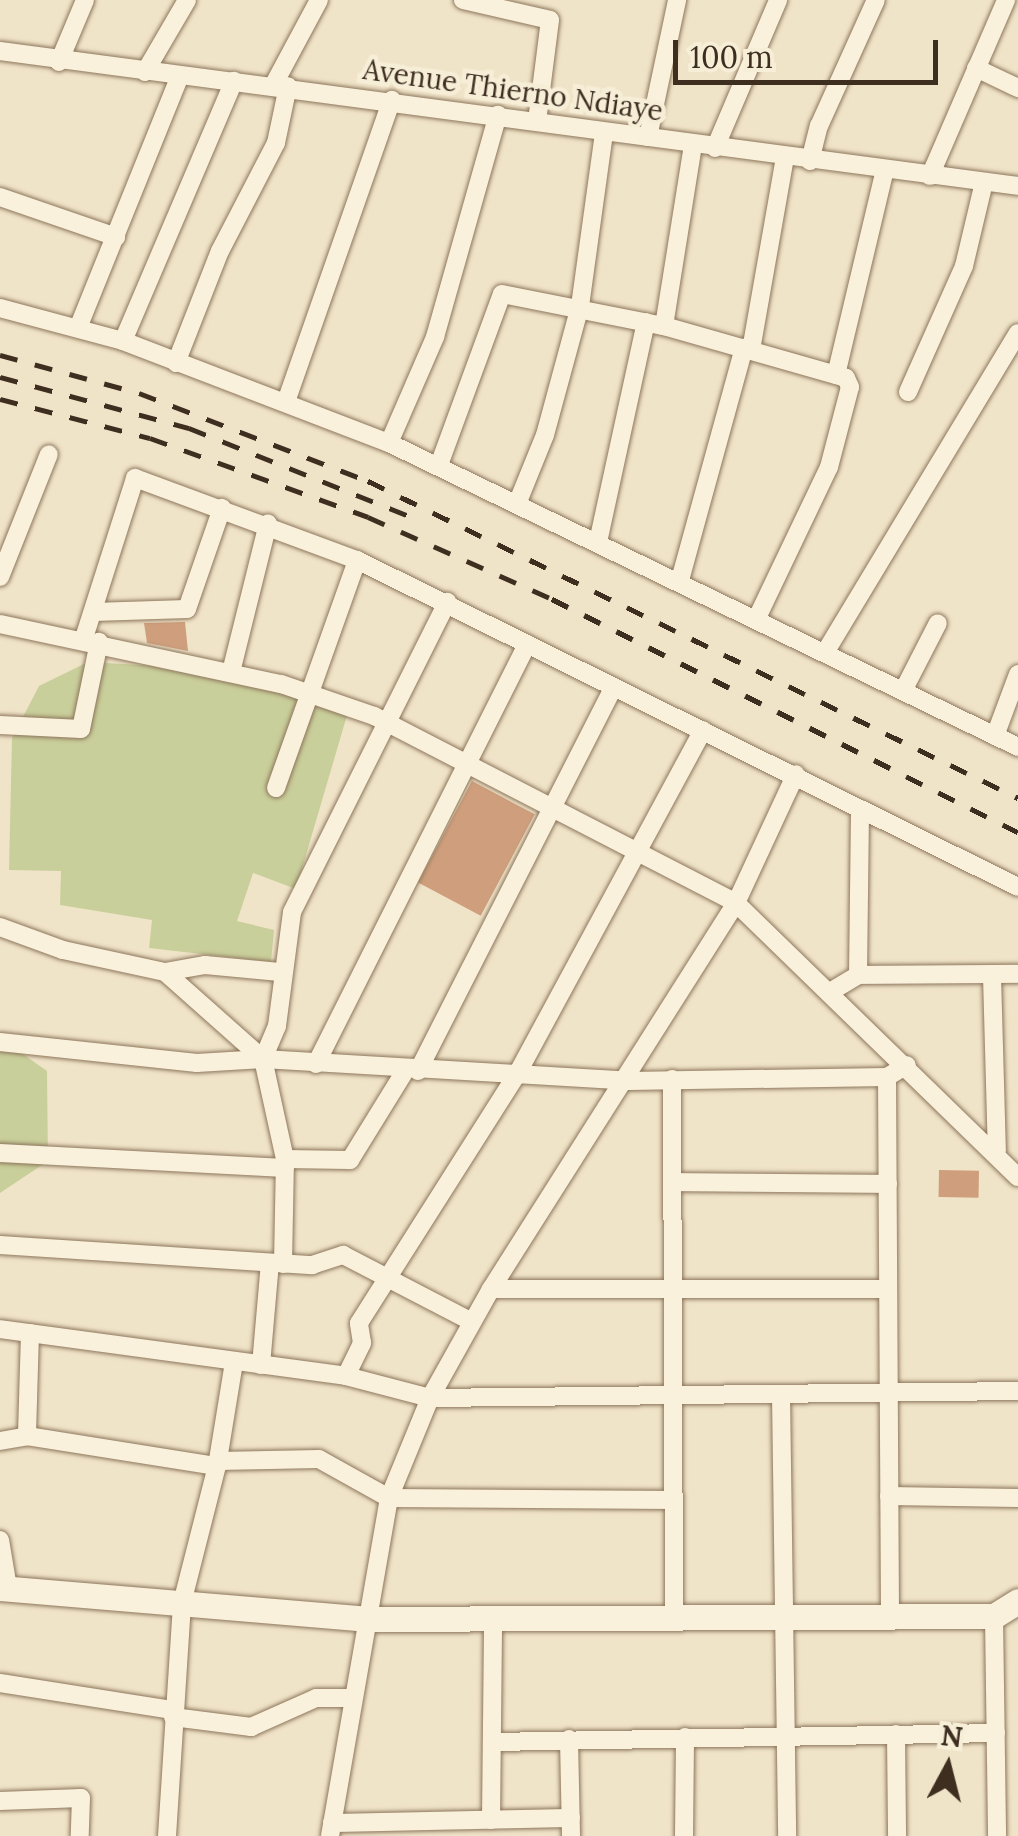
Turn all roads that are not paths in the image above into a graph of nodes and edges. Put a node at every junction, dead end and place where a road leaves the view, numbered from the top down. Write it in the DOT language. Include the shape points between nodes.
graph roads {
  1 [pos="86,0"];
  2 [pos="188,0"];
  3 [pos="319,0"];
  4 [pos="463,0"];
  5 [pos="678,0"];
  6 [pos="778,0"];
  7 [pos="876,0"];
  8 [pos="1006,0"];
  9 [pos="0,51"];
  10 [pos="59,62"];
  11 [pos="976,68"];
  12 [pos="145,72"];
  13 [pos="180,76"];
  14 [pos="234,81"];
  15 [pos="281,84"];
  16 [pos="1018,88"];
  17 [pos="392,100"];
  18 [pos="498,116"];
  19 [pos="537,121"];
  20 [pos="604,133"];
  21 [pos="648,137"];
  22 [pos="693,144"];
  23 [pos="715,148"];
  24 [pos="785,157"];
  25 [pos="810,162"];
  26 [pos="885,170"];
  27 [pos="930,176"];
  28 [pos="984,182"];
  29 [pos="1018,186"];
  30 [pos="0,197"];
  31 [pos="116,237"];
  32 [pos="580,306"];
  33 [pos="0,308"];
  34 [pos="655,324"];
  35 [pos="78,328"];
  36 [pos="1018,333"];
  37 [pos="124,341"];
  38 [pos="747,349"];
  39 [pos="176,363"];
  40 [pos="836,376"];
  41 [pos="908,392"];
  42 [pos="287,400"];
  43 [pos="389,443"];
  44 [pos="49,454"];
  45 [pos="439,464"];
  46 [pos="517,504"];
  47 [pos="222,508"];
  48 [pos="268,524"];
  49 [pos="598,542"];
  50 [pos="358,560"];
  51 [pos="0,578"];
  52 [pos="680,580"];
  53 [pos="447,602"];
  54 [pos="93,612"];
  55 [pos="758,618"];
  56 [pos="938,623"];
  57 [pos="0,624"];
  58 [pos="92,640"];
  59 [pos="527,644"];
  60 [pos="826,651"];
  61 [pos="231,672"];
  62 [pos="1018,674"];
  63 [pos="614,687"];
  64 [pos="307,691"];
  65 [pos="904,691"];
  66 [pos="1011,706"];
  67 [pos="390,722"];
  68 [pos="0,725"];
  69 [pos="702,730"];
  70 [pos="994,736"];
  71 [pos="1018,748"];
  72 [pos="468,762"];
  73 [pos="796,774"];
  74 [pos="276,788"];
  75 [pos="552,807"];
  76 [pos="860,809"];
  77 [pos="640,853"];
  78 [pos="1018,887"];
  79 [pos="736,904"];
  80 [pos="0,927"];
  81 [pos="23,937"];
  82 [pos="0,947"];
  83 [pos="164,972"];
  84 [pos="280,972"];
  85 [pos="1018,974"];
  86 [pos="858,975"];
  87 [pos="992,976"];
  88 [pos="830,992"];
  89 [pos="0,1042"];
  90 [pos="262,1060"];
  91 [pos="316,1064"];
  92 [pos="907,1065"];
  93 [pos="412,1071"];
  94 [pos="516,1076"];
  95 [pos="887,1077"];
  96 [pos="672,1079"];
  97 [pos="629,1080"];
  98 [pos="998,1151"];
  99 [pos="0,1153"];
  100 [pos="285,1164"];
  101 [pos="1018,1177"];
  102 [pos="672,1182"];
  103 [pos="888,1184"];
  104 [pos="0,1245"];
  105 [pos="277,1263"];
  106 [pos="386,1280"];
  107 [pos="491,1289"];
  108 [pos="888,1289"];
  109 [pos="673,1290"];
  110 [pos="472,1322"];
  111 [pos="0,1329"];
  112 [pos="30,1333"];
  113 [pos="234,1362"];
  114 [pos="261,1366"];
  115 [pos="346,1376"];
  116 [pos="1018,1392"];
  117 [pos="888,1393"];
  118 [pos="781,1394"];
  119 [pos="673,1395"];
  120 [pos="430,1398"];
  121 [pos="27,1436"];
  122 [pos="0,1441"];
  123 [pos="218,1464"];
  124 [pos="889,1496"];
  125 [pos="389,1498"];
  126 [pos="1018,1498"];
  127 [pos="674,1500"];
  128 [pos="0,1540"];
  129 [pos="4,1588"];
  130 [pos="1018,1601"];
  131 [pos="182,1603"];
  132 [pos="890,1616"];
  133 [pos="994,1616"];
  134 [pos="674,1617"];
  135 [pos="784,1617"];
  136 [pos="493,1618"];
  137 [pos="366,1619"];
  138 [pos="0,1683"];
  139 [pos="353,1698"];
  140 [pos="173,1714"];
  141 [pos="996,1733"];
  142 [pos="896,1734"];
  143 [pos="786,1736"];
  144 [pos="684,1738"];
  145 [pos="569,1739"];
  146 [pos="492,1742"];
  147 [pos="0,1801"];
  148 [pos="491,1820"];
  149 [pos="571,1827"];
  150 [pos="331,1829"];
  151 [pos="80,1836"];
  152 [pos="167,1836"];
  153 [pos="684,1836"];
  154 [pos="787,1836"];
  155 [pos="897,1836"];
  156 [pos="997,1836"];
  1 -- 10 [label="street"];
  2 -- 12 [label="street"];
  3 -- 15 [label="street"];
  4 -- 19 [label="street" via="550,20"];
  5 -- 21 [label="street"];
  6 -- 23 [label="street"];
  7 -- 25 [label="street" via="824,113"];
  8 -- 11 [label="street"];
  9 -- 10 [label="street, Avenue Thierno Ndiaye"];
  10 -- 12 [label="street, Avenue Thierno Ndiaye"];
  11 -- 16 [label="street"];
  11 -- 27 [label="street"];
  12 -- 13 [label="street, Avenue Thierno Ndiaye"];
  13 -- 14 [label="street, Avenue Thierno Ndiaye"];
  13 -- 31 [label="street"];
  14 -- 15 [label="street, Avenue Thierno Ndiaye"];
  14 -- 37 [label="street"];
  15 -- 17 [label="street, Avenue Thierno Ndiaye"];
  15 -- 39 [label="street" via="276,143 220,251"];
  17 -- 18 [label="street, Avenue Thierno Ndiaye"];
  17 -- 42 [label="street"];
  18 -- 19 [label="street, Avenue Thierno Ndiaye"];
  18 -- 43 [label="street" via="435,337"];
  19 -- 20 [label="street, Avenue Thierno Ndiaye"];
  20 -- 21 [label="street, Avenue Thierno Ndiaye"];
  20 -- 32 [label="street"];
  21 -- 22 [label="street, Avenue Thierno Ndiaye"];
  22 -- 23 [label="street, Avenue Thierno Ndiaye"];
  22 -- 34 [label="street"];
  23 -- 24 [label="street, Avenue Thierno Ndiaye"];
  24 -- 25 [label="street, Avenue Thierno Ndiaye"];
  24 -- 38 [label="street"];
  25 -- 26 [label="street, Avenue Thierno Ndiaye"];
  26 -- 27 [label="street, Avenue Thierno Ndiaye"];
  26 -- 40 [label="street"];
  27 -- 28 [label="street, Avenue Thierno Ndiaye"];
  28 -- 29 [label="street, Avenue Thierno Ndiaye"];
  28 -- 41 [label="street" via="964,266"];
  30 -- 31 [label="street"];
  31 -- 35 [label="street"];
  32 -- 34 [label="street"];
  32 -- 45 [label="street" via="502,294"];
  32 -- 46 [label="street" via="544,436"];
  33 -- 35 [label="street"];
  34 -- 38 [label="street"];
  34 -- 49 [label="street"];
  35 -- 37 [label="street"];
  36 -- 60 [label="street"];
  37 -- 39 [label="street"];
  38 -- 40 [label="street"];
  38 -- 52 [label="street"];
  39 -- 42 [label="street"];
  40 -- 55 [label="street" via="850,387 829,467"];
  42 -- 43 [label="street"];
  43 -- 45 [label="street"];
  44 -- 51 [label="street"];
  45 -- 46 [label="street"];
  46 -- 49 [label="street"];
  47 -- 48 [label="street"];
  47 -- 54 [label="street" via="187,608"];
  47 -- 54 [label="street" via="136,478"];
  48 -- 50 [label="street"];
  48 -- 61 [label="street"];
  49 -- 52 [label="street"];
  50 -- 53 [label="street"];
  50 -- 64 [label="street"];
  52 -- 55 [label="street"];
  53 -- 59 [label="street"];
  53 -- 67 [label="street"];
  54 -- 58 [label="street"];
  55 -- 60 [label="street"];
  56 -- 65 [label="street"];
  57 -- 58 [label="street"];
  58 -- 61 [label="street"];
  58 -- 68 [label="street" via="81,729"];
  59 -- 63 [label="street"];
  59 -- 72 [label="street"];
  60 -- 65 [label="street"];
  61 -- 64 [label="street"];
  62 -- 66 [label="street"];
  63 -- 69 [label="street"];
  63 -- 75 [label="street"];
  64 -- 67 [label="street"];
  64 -- 74 [label="street"];
  65 -- 70 [label="street"];
  66 -- 70 [label="street"];
  67 -- 72 [label="street"];
  67 -- 84 [label="street" via="292,912"];
  69 -- 73 [label="street"];
  69 -- 77 [label="street"];
  70 -- 71 [label="street"];
  72 -- 75 [label="street"];
  72 -- 91 [label="street"];
  73 -- 76 [label="street"];
  73 -- 79 [label="street"];
  75 -- 77 [label="street"];
  75 -- 93 [label="street"];
  76 -- 78 [label="street"];
  76 -- 86 [label="street"];
  77 -- 79 [label="street"];
  77 -- 94 [label="street"];
  79 -- 88 [label="street"];
  79 -- 97 [label="street"];
  80 -- 81 [label="street"];
  81 -- 82 [label="street"];
  81 -- 83 [label="street"];
  83 -- 84 [label="street" via="206,966"];
  83 -- 90 [label="street"];
  84 -- 90 [label="street" via="277,1026"];
  85 -- 87 [label="street"];
  86 -- 87 [label="street"];
  86 -- 88 [label="street"];
  87 -- 98 [label="street"];
  88 -- 92 [label="street"];
  89 -- 90 [label="street" via="197,1063"];
  90 -- 91 [label="street"];
  90 -- 100 [label="street"];
  91 -- 93 [label="street"];
  92 -- 95 [label="street"];
  92 -- 98 [label="street"];
  93 -- 94 [label="street"];
  93 -- 100 [label="street" via="350,1160"];
  94 -- 97 [label="street"];
  94 -- 106 [label="street"];
  95 -- 96 [label="street"];
  95 -- 103 [label="street"];
  96 -- 97 [label="street"];
  96 -- 102 [label="street"];
  97 -- 107 [label="street"];
  98 -- 101 [label="street"];
  99 -- 100 [label="street"];
  100 -- 105 [label="street"];
  102 -- 103 [label="street"];
  102 -- 109 [label="street"];
  103 -- 108 [label="street"];
  104 -- 105 [label="street"];
  105 -- 106 [label="street" via="312,1265 335,1253"];
  105 -- 114 [label="street"];
  106 -- 110 [label="street"];
  106 -- 115 [label="street" via="358,1323 362,1343"];
  107 -- 109 [label="street"];
  107 -- 110 [label="street"];
  108 -- 109 [label="street"];
  108 -- 117 [label="street"];
  109 -- 119 [label="street"];
  110 -- 120 [label="street"];
  111 -- 112 [label="street"];
  112 -- 113 [label="street"];
  112 -- 121 [label="street"];
  113 -- 114 [label="street"];
  113 -- 123 [label="street"];
  114 -- 115 [label="street"];
  115 -- 120 [label="street"];
  116 -- 117 [label="street"];
  117 -- 118 [label="street"];
  117 -- 124 [label="street"];
  118 -- 119 [label="street"];
  118 -- 135 [label="street"];
  119 -- 120 [label="street"];
  119 -- 127 [label="street"];
  120 -- 125 [label="street"];
  121 -- 122 [label="street"];
  121 -- 123 [label="street"];
  123 -- 125 [label="street" via="318,1459"];
  123 -- 131 [label="street"];
  124 -- 126 [label="street"];
  124 -- 132 [label="street"];
  125 -- 127 [label="street"];
  125 -- 137 [label="street"];
  127 -- 134 [label="street"];
  128 -- 129 [label="street"];
  129 -- 131 [label="street"];
  130 -- 133 [label="street"];
  131 -- 137 [label="street"];
  131 -- 140 [label="street"];
  132 -- 133 [label="street"];
  132 -- 135 [label="street"];
  133 -- 141 [label="street"];
  134 -- 135 [label="street"];
  134 -- 136 [label="street"];
  135 -- 143 [label="street"];
  136 -- 137 [label="street"];
  136 -- 146 [label="street"];
  137 -- 139 [label="street"];
  138 -- 140 [label="street"];
  139 -- 140 [label="street" via="316,1698 251,1727"];
  139 -- 150 [label="street"];
  140 -- 152 [label="street"];
  141 -- 142 [label="street"];
  141 -- 156 [label="street"];
  142 -- 143 [label="street"];
  142 -- 155 [label="street"];
  143 -- 144 [label="street"];
  143 -- 154 [label="street"];
  144 -- 145 [label="street"];
  144 -- 153 [label="street"];
  145 -- 146 [label="street"];
  145 -- 149 [label="street"];
  146 -- 148 [label="street"];
  147 -- 151 [label="street" via="76,1796 83,1802"];
  148 -- 149 [label="street"];
  148 -- 150 [label="street"];
}
